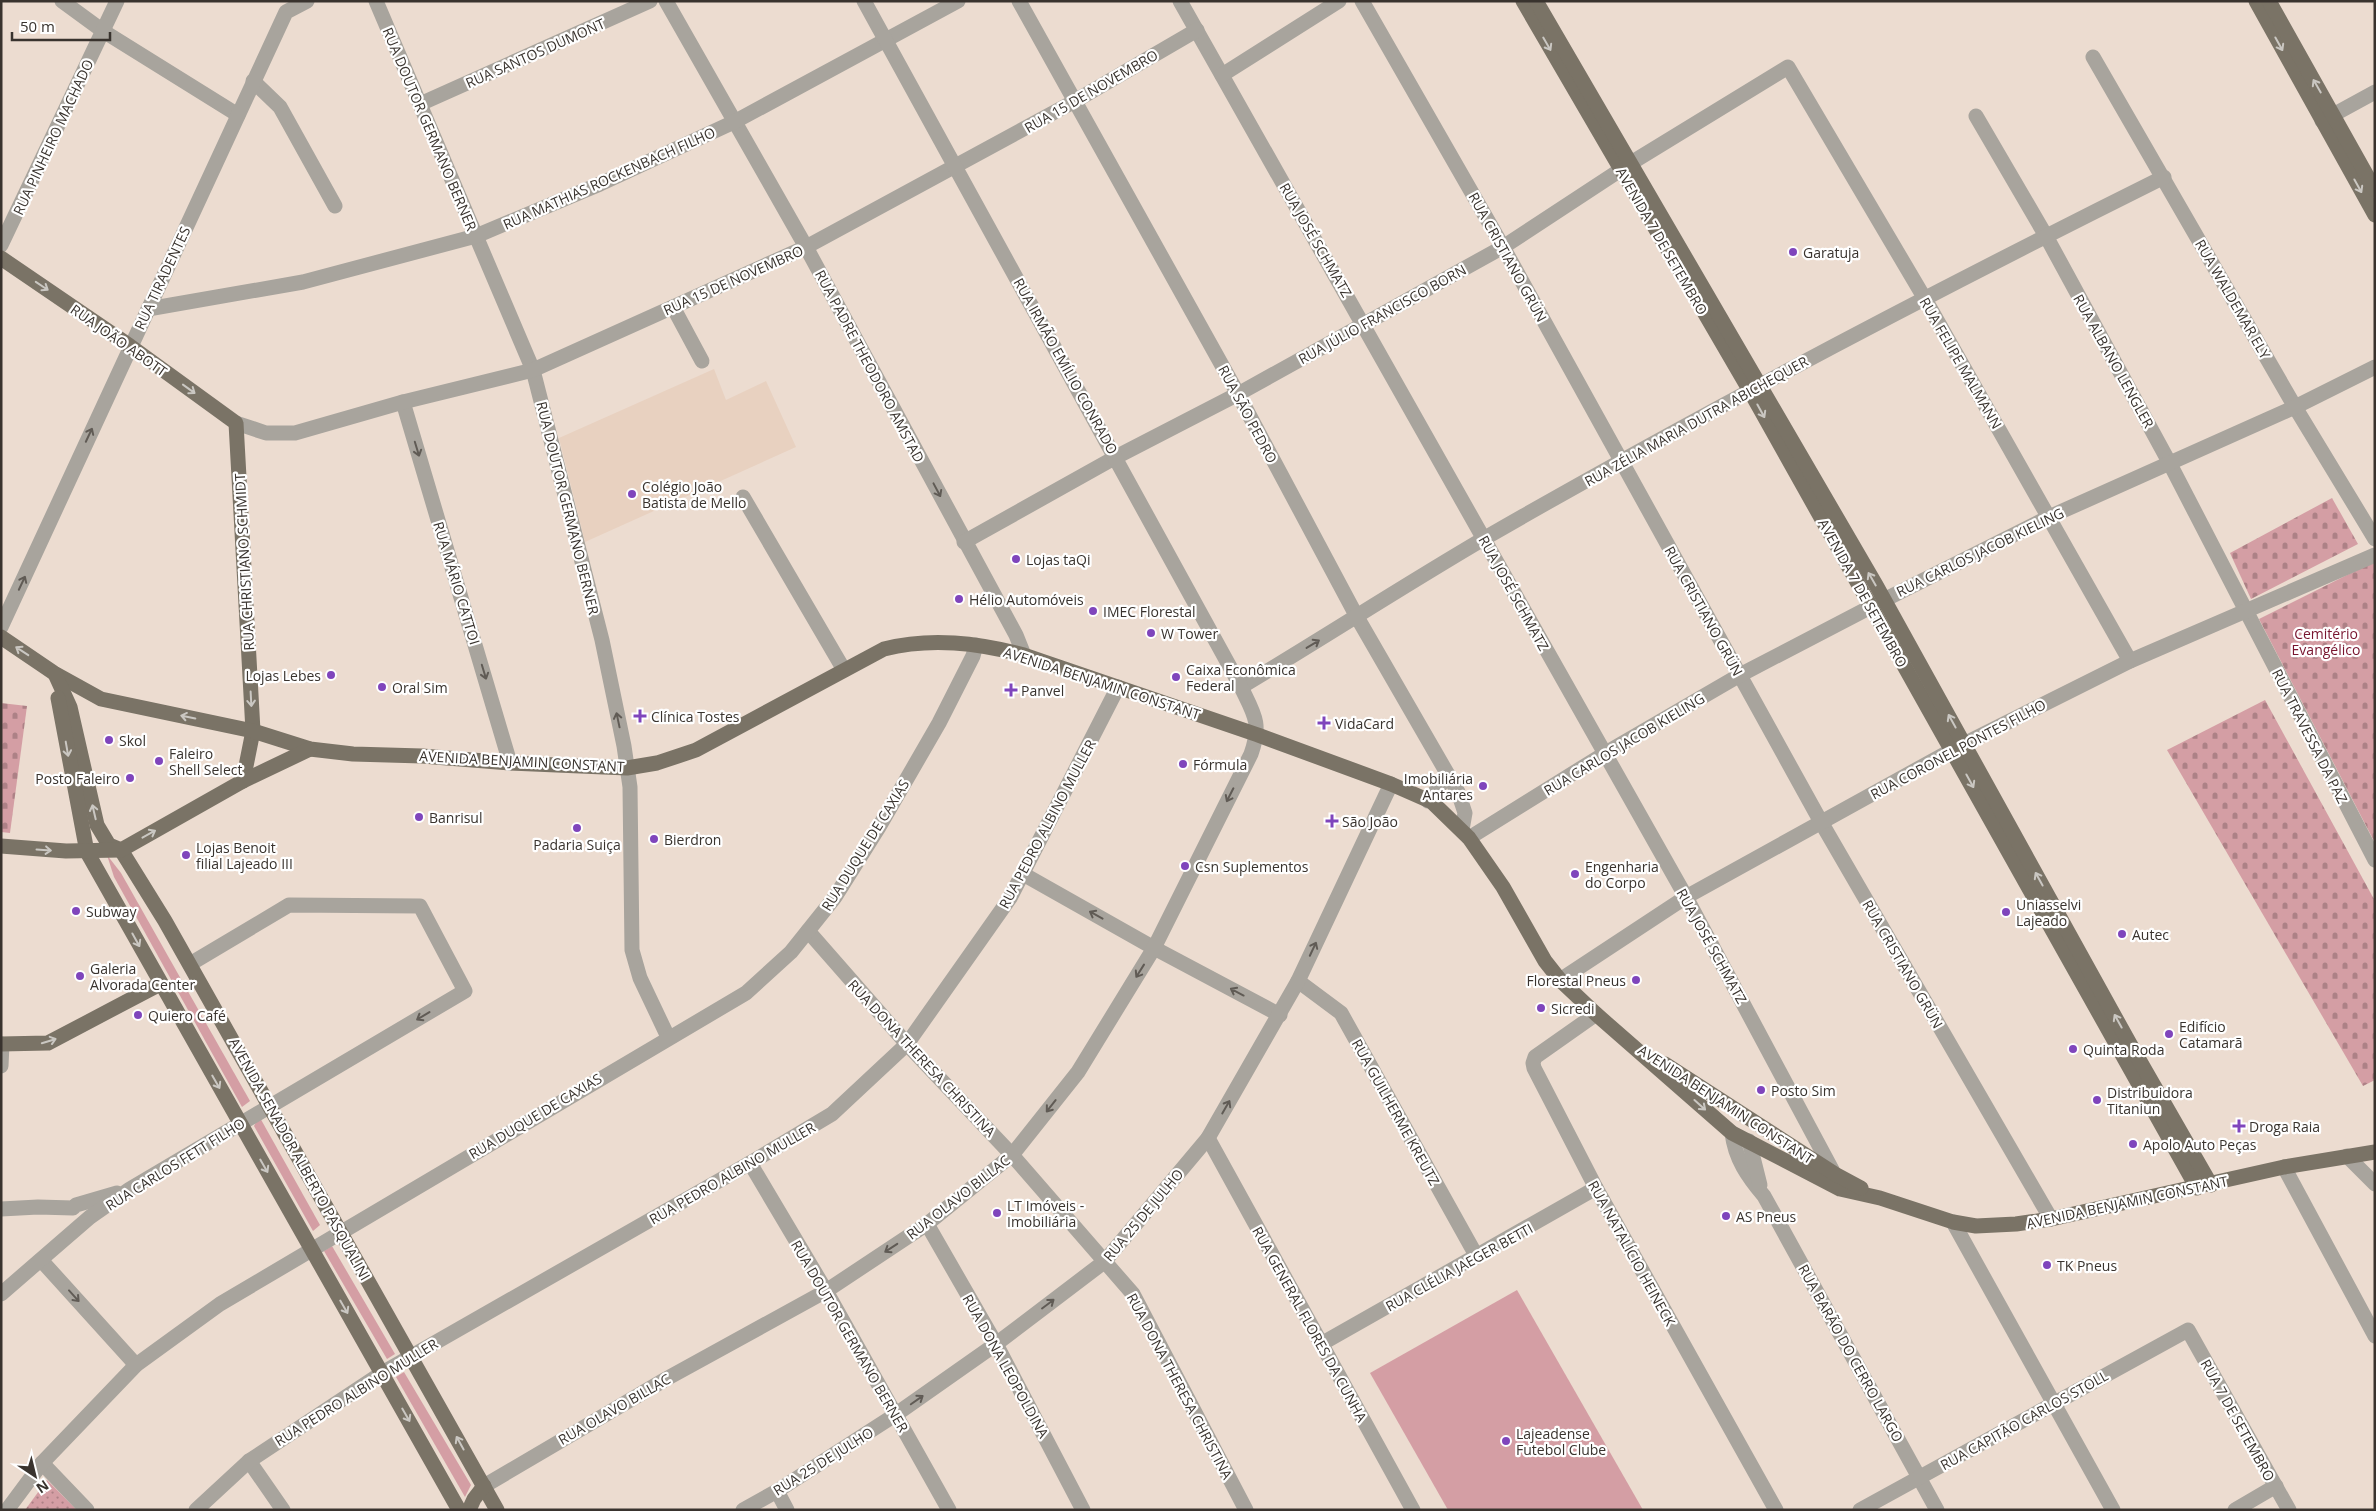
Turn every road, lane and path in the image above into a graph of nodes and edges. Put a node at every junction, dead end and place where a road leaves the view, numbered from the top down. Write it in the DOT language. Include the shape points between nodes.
graph roads {
  1 [pos="62,1"];
  2 [pos="117,1"];
  3 [pos="307,1"];
  4 [pos="376,1"];
  5 [pos="650,1"];
  6 [pos="666,1"];
  7 [pos="864,1"];
  8 [pos="958,1"];
  9 [pos="1019,1"];
  10 [pos="1180,1"];
  11 [pos="1339,1"];
  12 [pos="1362,1"];
  13 [pos="1523,1"];
  14 [pos="1536,1"];
  15 [pos="2256,1"];
  16 [pos="2268,1"];
  17 [pos="1196,30"];
  18 [pos="103,31"];
  19 [pos="887,41"];
  20 [pos="2093,57"];
  21 [pos="1788,67"];
  22 [pos="1222,75"];
  23 [pos="254,81"];
  24 [pos="2375,92"];
  25 [pos="1075,101"];
  26 [pos="420,104"];
  27 [pos="238,115"];
  28 [pos="1976,116"];
  29 [pos="2328,118"];
  30 [pos="734,122"];
  31 [pos="1626,166"];
  32 [pos="956,167"];
  33 [pos="2164,177"];
  34 [pos="2375,190"];
  35 [pos="335,206"];
  36 [pos="2375,216"];
  37 [pos="476,236"];
  38 [pos="2046,236"];
  39 [pos="1,245"];
  40 [pos="806,247"];
  41 [pos="1503,247"];
  42 [pos="1,258"];
  43 [pos="1925,299"];
  44 [pos="674,307"];
  45 [pos="148,309"];
  46 [pos="1364,325"];
  47 [pos="130,346"];
  48 [pos="702,362"];
  49 [pos="2375,367"];
  50 [pos="533,370"];
  51 [pos="1755,389"];
  52 [pos="1238,394"];
  53 [pos="403,402"];
  54 [pos="2294,407"];
  55 [pos="236,423"];
  56 [pos="1116,457"];
  57 [pos="1621,462"];
  58 [pos="2169,462"];
  59 [pos="743,497"];
  60 [pos="2048,517"];
  61 [pos="1484,539"];
  62 [pos="2375,539"];
  63 [pos="964,542"];
  64 [pos="2375,555"];
  65 [pos="1878,604"];
  66 [pos="2245,612"];
  67 [pos="1357,617"];
  68 [pos="1,627"];
  69 [pos="1,637"];
  70 [pos="976,644"];
  71 [pos="1024,655"];
  72 [pos="2130,661"];
  73 [pos="49,669"];
  74 [pos="844,670"];
  75 [pos="1740,676"];
  76 [pos="1118,687"];
  77 [pos="1241,687"];
  78 [pos="97,697"];
  79 [pos="63,707"];
  80 [pos="253,730"];
  81 [pos="1258,735"];
  82 [pos="1959,747"];
  83 [pos="310,749"];
  84 [pos="1604,754"];
  85 [pos="510,763"];
  86 [pos="627,768"];
  87 [pos="1448,775"];
  88 [pos="243,781"];
  89 [pos="1391,784"];
  90 [pos="1428,801"];
  91 [pos="1821,822"];
  92 [pos="1466,834"];
  93 [pos="1,846"];
  94 [pos="121,850"];
  95 [pos="86,852"];
  96 [pos="2375,860"];
  97 [pos="1023,874"];
  98 [pos="1686,897"];
  99 [pos="808,931"];
  100 [pos="1154,948"];
  101 [pos="190,964"];
  102 [pos="1560,980"];
  103 [pos="1298,981"];
  104 [pos="160,984"];
  105 [pos="1596,1014"];
  106 [pos="1280,1015"];
  107 [pos="668,1037"];
  108 [pos="1624,1038"];
  109 [pos="1,1044"];
  110 [pos="907,1044"];
  111 [pos="1,1066"];
  112 [pos="270,1106"];
  113 [pos="1749,1119"];
  114 [pos="240,1124"];
  115 [pos="1732,1133"];
  116 [pos="1208,1138"];
  117 [pos="1748,1141"];
  118 [pos="2375,1152"];
  119 [pos="1012,1155"];
  120 [pos="2347,1156"];
  121 [pos="750,1164"];
  122 [pos="2284,1167"];
  123 [pos="1835,1174"];
  124 [pos="2375,1184"];
  125 [pos="2204,1187"];
  126 [pos="1596,1188"];
  127 [pos="1840,1189"];
  128 [pos="1764,1196"];
  129 [pos="1880,1198"];
  130 [pos="1,1209"];
  131 [pos="76,1214"];
  132 [pos="2051,1219"];
  133 [pos="1953,1222"];
  134 [pos="927,1224"];
  135 [pos="341,1232"];
  136 [pos="311,1250"];
  137 [pos="1477,1258"];
  138 [pos="41,1260"];
  139 [pos="1104,1262"];
  140 [pos="826,1291"];
  141 [pos="1,1294"];
  142 [pos="2188,1330"];
  143 [pos="2375,1336"];
  144 [pos="996,1344"];
  145 [pos="1321,1344"];
  146 [pos="411,1356"];
  147 [pos="136,1365"];
  148 [pos="382,1373"];
  149 [pos="2052,1403"];
  150 [pos="895,1415"];
  151 [pos="249,1461"];
  152 [pos="42,1463"];
  153 [pos="1920,1478"];
  154 [pos="484,1486"];
  155 [pos="2276,1486"];
  156 [pos="777,1491"];
  157 [pos="1,1506"];
  158 [pos="7,1510"];
  159 [pos="87,1510"];
  160 [pos="196,1510"];
  161 [pos="283,1510"];
  162 [pos="459,1510"];
  163 [pos="469,1510"];
  164 [pos="497,1510"];
  165 [pos="743,1510"];
  166 [pos="788,1510"];
  167 [pos="949,1510"];
  168 [pos="1083,1510"];
  169 [pos="1246,1510"];
  170 [pos="1413,1510"];
  171 [pos="1776,1510"];
  172 [pos="1860,1510"];
  173 [pos="1937,1510"];
  174 [pos="2113,1510"];
  175 [pos="2235,1510"];
  176 [pos="2289,1510"];
  1 -- 18 [label="street"];
  2 -- 18 [label="street, RUA PINHEIRO MACHADO"];
  3 -- 23 [label="street, RUA TIRADENTES" via="286,12"];
  4 -- 26 [label="street, RUA DOUTOR GERMANO BERNER"];
  5 -- 26 [label="street, RUA SANTOS DUMONT"];
  6 -- 30 [label="street, RUA PADRE THEODORO AMSTAD"];
  7 -- 19 [label="street, RUA IRMÃO EMÍLIO CONRADO"];
  8 -- 19 [label="street, RUA MATHIAS ROCKENBACH FILHO"];
  9 -- 25 [label="street, RUA SÃO PEDRO"];
  10 -- 17 [label="street, RUA JOSÉ SCHMATZ"];
  11 -- 22 [label="street"];
  12 -- 41 [label="street, RUA CRISTIANO GRÜN"];
  13 -- 31 [label="main road, AVENIDA 7 DE SETEMBRO, one-way"];
  14 -- 31 [label="main road, AVENIDA 7 DE SETEMBRO"];
  15 -- 29 [label="main road, one-way"];
  29 -- 16 [label="main road, one-way"];
  17 -- 22 [label="street, RUA JOSÉ SCHMATZ"];
  17 -- 25 [label="street, RUA 15 DE NOVEMBRO"];
  18 -- 27 [label="street"];
  18 -- 39 [label="street, RUA PINHEIRO MACHADO"];
  19 -- 30 [label="street, RUA MATHIAS ROCKENBACH FILHO"];
  19 -- 32 [label="street, RUA IRMÃO EMÍLIO CONRADO"];
  20 -- 33 [label="street, RUA WALDEMAR ELY"];
  21 -- 31 [label="street, RUA JÚLIO FRANCISCO BORN"];
  21 -- 43 [label="street, RUA FELIPE MALMANN"];
  22 -- 46 [label="street, RUA JOSÉ SCHMATZ"];
  23 -- 27 [label="street, RUA TIRADENTES"];
  23 -- 35 [label="street" via="280,107"];
  24 -- 29 [label="street"];
  25 -- 32 [label="street, RUA 15 DE NOVEMBRO"];
  25 -- 52 [label="street, RUA SÃO PEDRO"];
  26 -- 37 [label="street, RUA DOUTOR GERMANO BERNER"];
  27 -- 45 [label="street, RUA TIRADENTES"];
  28 -- 38 [label="street, RUA ALBANO LENGLER"];
  29 -- 34 [label="main road"];
  29 -- 36 [label="main road, one-way"];
  30 -- 37 [label="street, RUA MATHIAS ROCKENBACH FILHO" via="600,184"];
  30 -- 40 [label="street, RUA PADRE THEODORO AMSTAD"];
  31 -- 41 [label="street, RUA JÚLIO FRANCISCO BORN"];
  31 -- 51 [label="main road, AVENIDA 7 DE SETEMBRO"];
  32 -- 40 [label="street, RUA 15 DE NOVEMBRO"];
  32 -- 56 [label="street, RUA IRMÃO EMÍLIO CONRADO"];
  33 -- 38 [label="street, RUA ZÉLIA MARIA DUTRA ABICHEQUER"];
  33 -- 54 [label="street, RUA WALDEMAR ELY"];
  37 -- 45 [label="street, RUA MATHIAS ROCKENBACH FILHO" via="302,282"];
  37 -- 50 [label="street, RUA DOUTOR GERMANO BERNER"];
  38 -- 43 [label="street, RUA ZÉLIA MARIA DUTRA ABICHEQUER"];
  38 -- 58 [label="street, RUA ALBANO LENGLER"];
  40 -- 44 [label="street, RUA 15 DE NOVEMBRO"];
  40 -- 63 [label="street, RUA PADRE THEODORO AMSTAD, one-way"];
  41 -- 46 [label="street, RUA JÚLIO FRANCISCO BORN"];
  41 -- 57 [label="street, RUA CRISTIANO GRÜN"];
  42 -- 47 [label="main road, RUA JOÃO ABOTT, one-way"];
  43 -- 51 [label="street, RUA ZÉLIA MARIA DUTRA ABICHEQUER"];
  43 -- 60 [label="street, RUA FELIPE MALMANN"];
  44 -- 48 [label="street"];
  44 -- 50 [label="street, RUA 15 DE NOVEMBRO"];
  45 -- 47 [label="street, RUA TIRADENTES"];
  46 -- 52 [label="street, RUA JÚLIO FRANCISCO BORN"];
  46 -- 61 [label="street, RUA JOSÉ SCHMATZ"];
  47 -- 55 [label="main road, RUA JOÃO ABOTT, one-way"];
  68 -- 47 [label="street, RUA TIRADENTES, one-way"];
  49 -- 54 [label="street, RUA CARLOS JACOB KIELING"];
  50 -- 53 [label="street, RUA 15 DE NOVEMBRO"];
  86 -- 50 [label="street, RUA DOUTOR GERMANO BERNER, one-way" via="602,640"];
  51 -- 57 [label="street, RUA ZÉLIA MARIA DUTRA ABICHEQUER"];
  51 -- 65 [label="main road, AVENIDA 7 DE SETEMBRO"];
  52 -- 56 [label="street, RUA JÚLIO FRANCISCO BORN"];
  52 -- 67 [label="street, RUA SÃO PEDRO"];
  53 -- 55 [label="street, RUA 15 DE NOVEMBRO" via="295,433 266,433"];
  53 -- 85 [label="street, RUA MÁRIO CATTOI, one-way"];
  54 -- 58 [label="street, RUA CARLOS JACOB KIELING"];
  54 -- 62 [label="street, RUA WALDEMAR ELY"];
  55 -- 80 [label="main road, RUA CHRISTIANO SCHMIDT, one-way"];
  56 -- 63 [label="street, RUA JÚLIO FRANCISCO BORN"];
  56 -- 77 [label="street, RUA IRMÃO EMÍLIO CONRADO"];
  57 -- 61 [label="street, RUA ZÉLIA MARIA DUTRA ABICHEQUER"];
  57 -- 75 [label="street, RUA CRISTIANO GRÜN"];
  58 -- 60 [label="street, RUA CARLOS JACOB KIELING"];
  58 -- 66 [label="street, RUA ALBANO LENGLER"];
  59 -- 74 [label="street"];
  60 -- 65 [label="street, RUA CARLOS JACOB KIELING"];
  60 -- 72 [label="street, RUA FELIPE MALMANN"];
  61 -- 67 [label="street, RUA ZÉLIA MARIA DUTRA ABICHEQUER"];
  61 -- 84 [label="street, RUA JOSÉ SCHMATZ"];
  63 -- 71 [label="street, RUA PADRE THEODORO AMSTAD"];
  64 -- 66 [label="street, RUA CORONEL PONTES FILHO"];
  65 -- 75 [label="street, RUA CARLOS JACOB KIELING"];
  65 -- 82 [label="main road, AVENIDA 7 DE SETEMBRO"];
  66 -- 72 [label="street, RUA CORONEL PONTES FILHO"];
  66 -- 96 [label="street, RUA TRAVESSA DA PAZ"];
  77 -- 67 [label="street, RUA ZÉLIA MARIA DUTRA ABICHEQUER, one-way"];
  67 -- 87 [label="street, RUA SÃO PEDRO"];
  73 -- 69 [label="main road, AVENIDA BENJAMIN CONSTANT, one-way"];
  70 -- 71 [label="main road, AVENIDA BENJAMIN CONSTANT"];
  70 -- 74 [label="main road, AVENIDA BENJAMIN CONSTANT" via="902,644 884,649"];
  70 -- 99 [label="street, RUA DUQUE DE CAXIAS" via="939,723 879,827 835,897"];
  71 -- 76 [label="main road, AVENIDA BENJAMIN CONSTANT"];
  72 -- 82 [label="street, RUA CORONEL PONTES FILHO"];
  73 -- 78 [label="main road, AVENIDA BENJAMIN CONSTANT"];
  73 -- 79 [label="main road, AVENIDA SENADOR ALBERTO PASQUALINI"];
  74 -- 86 [label="main road, AVENIDA BENJAMIN CONSTANT" via="696,750"];
  75 -- 84 [label="street, RUA CARLOS JACOB KIELING"];
  75 -- 91 [label="street, RUA CRISTIANO GRÜN"];
  76 -- 81 [label="main road, AVENIDA BENJAMIN CONSTANT"];
  76 -- 97 [label="street, RUA PEDRO ALBINO MULLER"];
  77 -- 81 [label="street, RUA IRMÃO EMÍLIO CONRADO" via="1254,713"];
  78 -- 79 [label="main road"];
  80 -- 78 [label="main road, AVENIDA BENJAMIN CONSTANT, one-way"];
  94 -- 79 [label="main road, AVENIDA SENADOR ALBERTO PASQUALINI, one-way" via="109,845 97,825"];
  79 -- 95 [label="main road, AVENIDA SENADOR ALBERTO PASQUALINI, one-way"];
  80 -- 83 [label="main road, AVENIDA BENJAMIN CONSTANT"];
  80 -- 88 [label="main road, RUA CHRISTIANO SCHMIDT"];
  81 -- 89 [label="main road, AVENIDA BENJAMIN CONSTANT"];
  81 -- 100 [label="street, RUA OLAVO BILLAC, one-way"];
  82 -- 91 [label="street, RUA CORONEL PONTES FILHO"];
  82 -- 125 [label="main road, AVENIDA 7 DE SETEMBRO"];
  83 -- 85 [label="main road, AVENIDA BENJAMIN CONSTANT"];
  83 -- 88 [label="main road"];
  84 -- 92 [label="street, RUA CARLOS JACOB KIELING"];
  84 -- 98 [label="street, RUA JOSÉ SCHMATZ"];
  85 -- 86 [label="main road, AVENIDA BENJAMIN CONSTANT"];
  86 -- 107 [label="street, RUA DOUTOR GERMANO BERNER" via="632,950 640,978"];
  87 -- 90 [label="street"];
  87 -- 92 [label="street, RUA SÃO PEDRO" via="1465,813"];
  94 -- 88 [label="main road, one-way"];
  89 -- 90 [label="main road, AVENIDA BENJAMIN CONSTANT"];
  103 -- 89 [label="street, RUA 25 DE JULHO, one-way"];
  90 -- 92 [label="main road, AVENIDA BENJAMIN CONSTANT"];
  91 -- 98 [label="street, RUA CORONEL PONTES FILHO"];
  91 -- 132 [label="street, RUA CRISTIANO GRÜN"];
  92 -- 102 [label="main road, AVENIDA BENJAMIN CONSTANT"];
  93 -- 95 [label="main road, one-way"];
  94 -- 95 [label="main road"];
  94 -- 101 [label="main road, AVENIDA SENADOR ALBERTO PASQUALINI"];
  95 -- 104 [label="main road, AVENIDA SENADOR ALBERTO PASQUALINI, one-way"];
  100 -- 97 [label="street, one-way"];
  97 -- 110 [label="street, RUA PEDRO ALBINO MULLER" via="1010,898"];
  98 -- 102 [label="street, RUA CORONEL PONTES FILHO"];
  98 -- 123 [label="street, RUA JOSÉ SCHMATZ"];
  99 -- 107 [label="street, RUA DUQUE DE CAXIAS" via="791,952 746,993"];
  99 -- 110 [label="street, RUA DONA THERESA CHRISTINA"];
  106 -- 100 [label="street, one-way"];
  100 -- 119 [label="street, RUA OLAVO BILLAC, one-way" via="1078,1072"];
  101 -- 112 [label="main road, AVENIDA SENADOR ALBERTO PASQUALINI"];
  101 -- 112 [label="street, RUA CARLOS FETT FILHO, one-way" via="289,905 420,906 465,991"];
  102 -- 105 [label="main road, AVENIDA BENJAMIN CONSTANT"];
  103 -- 106 [label="street, RUA 25 DE JULHO"];
  103 -- 137 [label="street, RUA GUILHERME KREUTZ" via="1341,1013"];
  109 -- 104 [label="main road, one-way" via="48,1043"];
  104 -- 114 [label="main road, AVENIDA SENADOR ALBERTO PASQUALINI, one-way"];
  105 -- 108 [label="main road, AVENIDA BENJAMIN CONSTANT"];
  105 -- 126 [label="street, RUA NATALÍCIO HEINECK" via="1536,1057 1533,1063"];
  116 -- 106 [label="street, RUA 25 DE JULHO, one-way"];
  107 -- 135 [label="street, RUA DUQUE DE CAXIAS"];
  108 -- 113 [label="main road, AVENIDA BENJAMIN CONSTANT"];
  108 -- 115 [label="main road, AVENIDA BENJAMIN CONSTANT, one-way"];
  109 -- 111 [label="street"];
  110 -- 119 [label="street, RUA DONA THERESA CHRISTINA"];
  110 -- 121 [label="street, RUA PEDRO ALBINO MULLER" via="832,1114"];
  112 -- 114 [label="street, RUA CARLOS FETT FILHO"];
  112 -- 135 [label="main road, AVENIDA SENADOR ALBERTO PASQUALINI"];
  113 -- 115 [label="main road" via="1736,1121"];
  113 -- 117 [label="main road"];
  113 -- 123 [label="main road, AVENIDA BENJAMIN CONSTANT"];
  114 -- 131 [label="street, RUA CARLOS FETT FILHO" via="130,1189"];
  114 -- 136 [label="main road, AVENIDA SENADOR ALBERTO PASQUALINI, one-way"];
  115 -- 117 [label="main road, AVENIDA BENJAMIN CONSTANT"];
  115 -- 128 [label="street, RUA BARÃO DO CERRO LARGO" via="1738,1159"];
  116 -- 139 [label="street, RUA 25 DE JULHO"];
  116 -- 145 [label="street, RUA GENERAL FLORES DA CUNHA"];
  117 -- 127 [label="main road, AVENIDA BENJAMIN CONSTANT"];
  117 -- 128 [label="street, RUA BARÃO DO CERRO LARGO"];
  118 -- 120 [label="main road, AVENIDA BENJAMIN CONSTANT"];
  119 -- 134 [label="street, RUA OLAVO BILLAC"];
  119 -- 139 [label="street, RUA DONA THERESA CHRISTINA"];
  120 -- 122 [label="main road, AVENIDA BENJAMIN CONSTANT"];
  120 -- 124 [label="street"];
  121 -- 140 [label="street, RUA DOUTOR GERMANO BERNER"];
  121 -- 146 [label="street, RUA PEDRO ALBINO MULLER"];
  122 -- 125 [label="main road, AVENIDA BENJAMIN CONSTANT"];
  122 -- 143 [label="street"];
  123 -- 127 [label="street, RUA JOSÉ SCHMATZ"];
  123 -- 129 [label="main road, AVENIDA BENJAMIN CONSTANT"];
  125 -- 132 [label="main road, AVENIDA BENJAMIN CONSTANT"];
  126 -- 137 [label="street, RUA CLÉLIA JAEGER BETTI"];
  126 -- 171 [label="street, RUA NATALÍCIO HEINECK"];
  127 -- 129 [label="main road, AVENIDA BENJAMIN CONSTANT"];
  128 -- 153 [label="street, RUA BARÃO DO CERRO LARGO"];
  129 -- 133 [label="main road, AVENIDA BENJAMIN CONSTANT"];
  130 -- 131 [label="street" via="38,1207"];
  131 -- 138 [label="street" via="59,1245"];
  132 -- 133 [label="main road, AVENIDA BENJAMIN CONSTANT" via="1976,1226"];
  133 -- 149 [label="street"];
  134 -- 140 [label="street, RUA OLAVO BILLAC, one-way"];
  134 -- 144 [label="street, RUA DONA LEOPOLDINA"];
  135 -- 136 [label="street, RUA DUQUE DE CAXIAS"];
  135 -- 146 [label="main road, AVENIDA SENADOR ALBERTO PASQUALINI"];
  136 -- 147 [label="street, RUA DUQUE DE CAXIAS" via="220,1304"];
  136 -- 148 [label="main road, AVENIDA SENADOR ALBERTO PASQUALINI, one-way"];
  137 -- 145 [label="street, RUA CLÉLIA JAEGER BETTI"];
  138 -- 141 [label="street"];
  138 -- 147 [label="street, one-way"];
  144 -- 139 [label="street, RUA 25 DE JULHO, one-way"];
  139 -- 169 [label="street, RUA DONA THERESA CHRISTINA" via="1133,1294"];
  140 -- 150 [label="street, RUA DOUTOR GERMANO BERNER"];
  140 -- 154 [label="street, RUA OLAVO BILLAC" via="666,1379"];
  142 -- 149 [label="street, RUA CAPITÃO CARLOS STOLL"];
  142 -- 155 [label="street, RUA 7 DE SETEMBRO"];
  150 -- 144 [label="street, RUA 25 DE JULHO, one-way"];
  144 -- 168 [label="street, RUA DONA LEOPOLDINA"];
  145 -- 170 [label="street, RUA GENERAL FLORES DA CUNHA"];
  146 -- 148 [label="street, RUA PEDRO ALBINO MULLER"];
  154 -- 146 [label="main road, AVENIDA SENADOR ALBERTO PASQUALINI, one-way"];
  147 -- 152 [label="street, RUA DUQUE DE CAXIAS"];
  148 -- 151 [label="street, RUA PEDRO ALBINO MULLER"];
  148 -- 162 [label="main road, AVENIDA SENADOR ALBERTO PASQUALINI, one-way"];
  149 -- 153 [label="street, RUA CAPITÃO CARLOS STOLL"];
  149 -- 174 [label="street"];
  150 -- 156 [label="street, RUA 25 DE JULHO"];
  150 -- 167 [label="street, RUA DOUTOR GERMANO BERNER"];
  151 -- 160 [label="street, RUA PEDRO ALBINO MULLER"];
  151 -- 161 [label="street"];
  152 -- 158 [label="street, RUA DUQUE DE CAXIAS"];
  152 -- 159 [label="street"];
  153 -- 172 [label="street, RUA CAPITÃO CARLOS STOLL"];
  153 -- 173 [label="street, RUA BARÃO DO CERRO LARGO"];
  154 -- 163 [label="main road"];
  154 -- 164 [label="main road, AVENIDA SENADOR ALBERTO PASQUALINI"];
  155 -- 175 [label="street"];
  155 -- 176 [label="street, RUA 7 DE SETEMBRO"];
  156 -- 165 [label="street, RUA 25 DE JULHO"];
  156 -- 166 [label="street"];
  157 -- 158 [label="street"];
}
